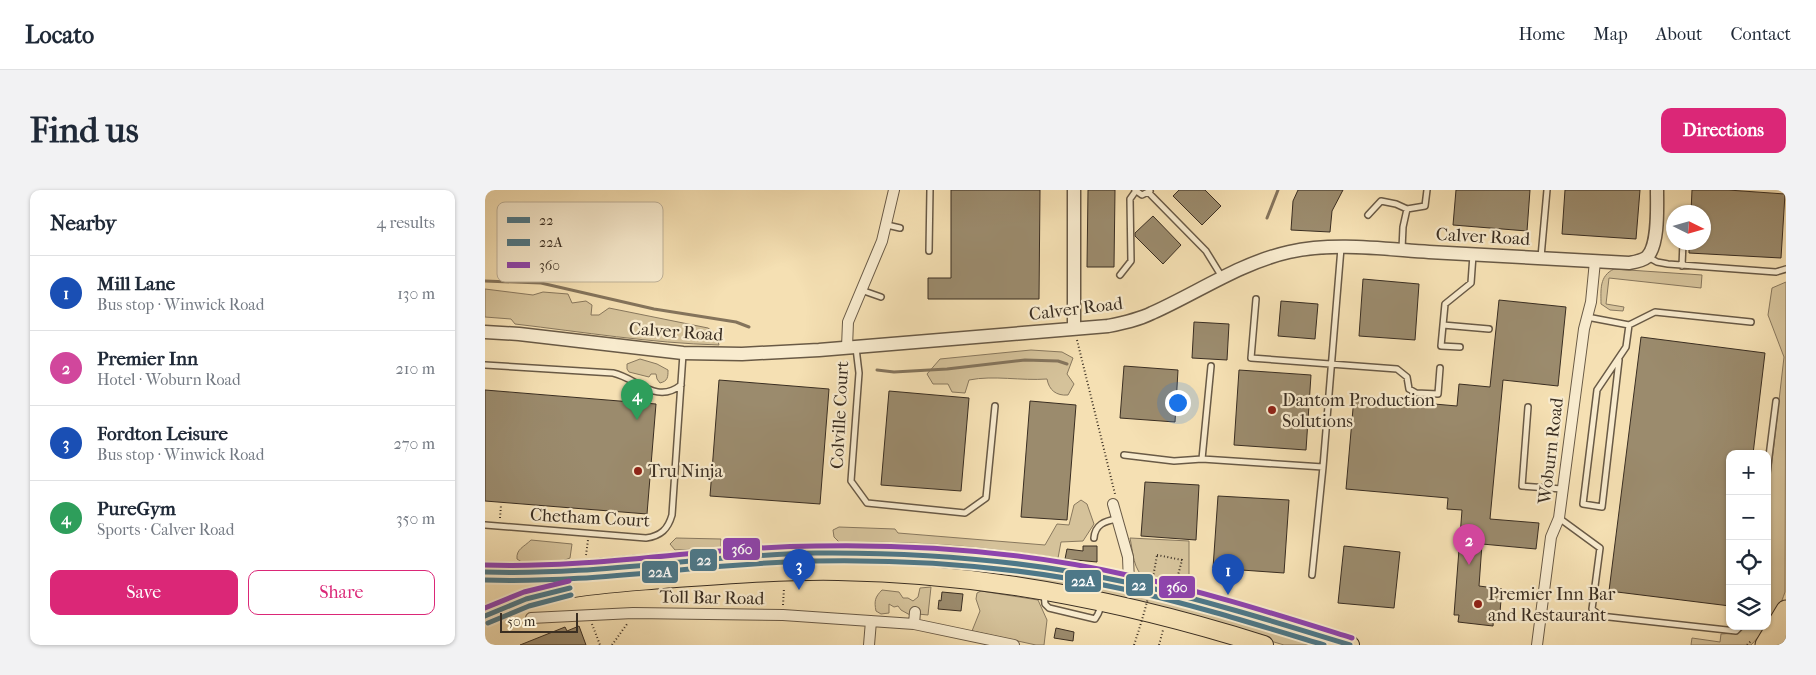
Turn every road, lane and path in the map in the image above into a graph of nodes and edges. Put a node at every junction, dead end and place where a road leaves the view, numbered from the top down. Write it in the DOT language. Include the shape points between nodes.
graph roads {
  1 [pos="894,190"];
  2 [pos="930,190"];
  3 [pos="1073,190"];
  4 [pos="1427,190"];
  5 [pos="1547,190"];
  6 [pos="1657,190"];
  7 [pos="1135,191"];
  8 [pos="1150,191"];
  9 [pos="1407,209"];
  10 [pos="1368,215"];
  11 [pos="887,225"];
  12 [pos="900,228"];
  13 [pos="1341,248"];
  14 [pos="1402,250"];
  15 [pos="1683,250"];
  16 [pos="929,251"];
  17 [pos="1473,254"];
  18 [pos="1647,257"];
  19 [pos="1541,258"];
  20 [pos="1595,261"];
  21 [pos="1682,266"];
  22 [pos="1786,269"];
  23 [pos="1120,275"];
  24 [pos="1223,277"];
  25 [pos="861,290"];
  26 [pos="881,297"];
  27 [pos="1256,299"];
  28 [pos="1587,317"];
  29 [pos="1751,322"];
  30 [pos="1443,325"];
  31 [pos="1629,325"];
  32 [pos="1489,329"];
  33 [pos="485,332"];
  34 [pos="1076,335"];
  35 [pos="851,347"];
  36 [pos="1460,347"];
  37 [pos="683,353"];
  38 [pos="1619,360"];
  39 [pos="1331,364"];
  40 [pos="485,366"];
  41 [pos="1211,366"];
  42 [pos="1440,368"];
  43 [pos="681,385"];
  44 [pos="1776,401"];
  45 [pos="995,406"];
  46 [pos="1528,407"];
  47 [pos="1770,450"];
  48 [pos="1124,455"];
  49 [pos="1201,459"];
  50 [pos="1323,467"];
  51 [pos="1562,489"];
  52 [pos="1113,504"];
  53 [pos="501,505"];
  54 [pos="1559,518"];
  55 [pos="1117,519"];
  56 [pos="485,525"];
  57 [pos="500,527"];
  58 [pos="588,534"];
  59 [pos="1094,538"];
  60 [pos="586,558"];
  61 [pos="485,572"];
  62 [pos="1312,574"];
  63 [pos="1129,583"];
  64 [pos="1175,584"];
  65 [pos="784,588"];
  66 [pos="1786,610"];
  67 [pos="915,612"];
  68 [pos="633,613"];
  69 [pos="783,615"];
  70 [pos="485,616"];
  71 [pos="531,618"];
  72 [pos="590,620"];
  73 [pos="871,621"];
  74 [pos="914,624"];
  75 [pos="1164,626"];
  76 [pos="1726,630"];
  77 [pos="1786,634"];
  78 [pos="600,645"];
  79 [pos="612,645"];
  80 [pos="869,645"];
  81 [pos="1014,645"];
  82 [pos="1134,645"];
  83 [pos="1159,645"];
  84 [pos="1264,645"];
  85 [pos="1350,645"];
  86 [pos="1537,645"];
  87 [pos="1765,645"];
  88 [pos="1770,645"];
  1 -- 11 [label="street"];
  2 -- 16 [label="lane"];
  3 -- 34 [label="street"];
  4 -- 9 [label="lane" via="1425,206"];
  5 -- 19 [label="lane"];
  6 -- 18 [label="street" via="1654,246"];
  7 -- 8 [label="lane" via="1142,195"];
  7 -- 23 [label="lane" via="1129,199 1131,261"];
  8 -- 24 [label="lane" via="1206,251"];
  9 -- 10 [label="lane" via="1381,201"];
  9 -- 14 [label="lane"];
  11 -- 12 [label="lane"];
  11 -- 25 [label="street"];
  13 -- 14 [label="street, Calver Road"];
  13 -- 24 [label="street, Calver Road" via="1289,252"];
  13 -- 39 [label="lane"];
  14 -- 17 [label="street, Calver Road"];
  15 -- 21 [label="lane"];
  17 -- 19 [label="street, Calver Road"];
  17 -- 30 [label="lane" via="1471,282 1445,304"];
  18 -- 20 [label="street, Calver Road" via="1629,263"];
  18 -- 21 [label="lane" via="1662,264"];
  19 -- 20 [label="street, Calver Road"];
  20 -- 28 [label="street, Woburn Road"];
  21 -- 22 [label="lane" via="1777,272"];
  24 -- 34 [label="street, Calver Road" via="1151,314"];
  25 -- 26 [label="lane"];
  25 -- 35 [label="street" via="848,322"];
  27 -- 39 [label="lane" via="1251,358"];
  28 -- 31 [label="lane"];
  28 -- 51 [label="street, Woburn Road"];
  29 -- 31 [label="lane" via="1655,312"];
  30 -- 32 [label="lane"];
  30 -- 36 [label="lane" via="1441,346"];
  31 -- 38 [label="lane" via="1626,347"];
  33 -- 37 [label="street, Calver Road"];
  34 -- 35 [label="street, Calver Road"];
  34 -- 52 [label="path" via="1116,499"];
  35 -- 37 [label="street, Calver Road" via="742,354"];
  35 -- 45 [label="lane, Colville Court" via="859,373 851,481 867,503 965,513 986,498"];
  37 -- 43 [label="lane, Chetham Court"];
  38 -- 38 [label="lane" via="1597,390 1583,504 1601,507"];
  39 -- 42 [label="lane" via="1397,369 1407,376 1409,389 1416,393 1438,394"];
  39 -- 50 [label="lane"];
  40 -- 43 [label="lane" via="613,372 653,392 667,392"];
  41 -- 49 [label="lane"];
  43 -- 58 [label="lane, Chetham Court" via="672,515 666,529 661,534 646,538"];
  44 -- 47 [label="lane"];
  46 -- 51 [label="lane" via="1522,486"];
  48 -- 49 [label="lane" via="1174,461"];
  49 -- 50 [label="lane"];
  50 -- 62 [label="lane"];
  51 -- 54 [label="street, Woburn Road"];
  52 -- 55 [label="street"];
  53 -- 57 [label="path"];
  54 -- 76 [label="lane" via="1600,548 1592,609 1600,616"];
  54 -- 86 [label="street, Woburn Road" via="1548,553"];
  55 -- 59 [label="lane" via="1100,524"];
  55 -- 63 [label="street" via="1127,557"];
  56 -- 57 [label="lane, Chetham Court"];
  57 -- 58 [label="lane, Chetham Court"];
  58 -- 60 [label="path"];
  61 -- 63 [label="highway" via="554,571 785,554 872,554 1012,564"];
  63 -- 85 [label="highway" via="1211,603"];
  64 -- 82 [label="path, bridge" via="1181,560 1157,555"];
  65 -- 69 [label="path"];
  66 -- 87 [label="highway"];
  67 -- 74 [label="street"];
  68 -- 69 [label="street, Toll Bar Road"];
  68 -- 71 [label="street, Toll Bar Road" via="569,611"];
  68 -- 79 [label="path"];
  69 -- 73 [label="street, Toll Bar Road"];
  70 -- 84 [label="highway" via="517,602 565,589 775,571 841,571 930,576 1044,590 1177,619"];
  72 -- 78 [label="path"];
  73 -- 74 [label="street, Toll Bar Road"];
  73 -- 80 [label="street"];
  74 -- 81 [label="street, Toll Bar Road"];
  75 -- 83 [label="path"];
  77 -- 88 [label="highway"];
}
